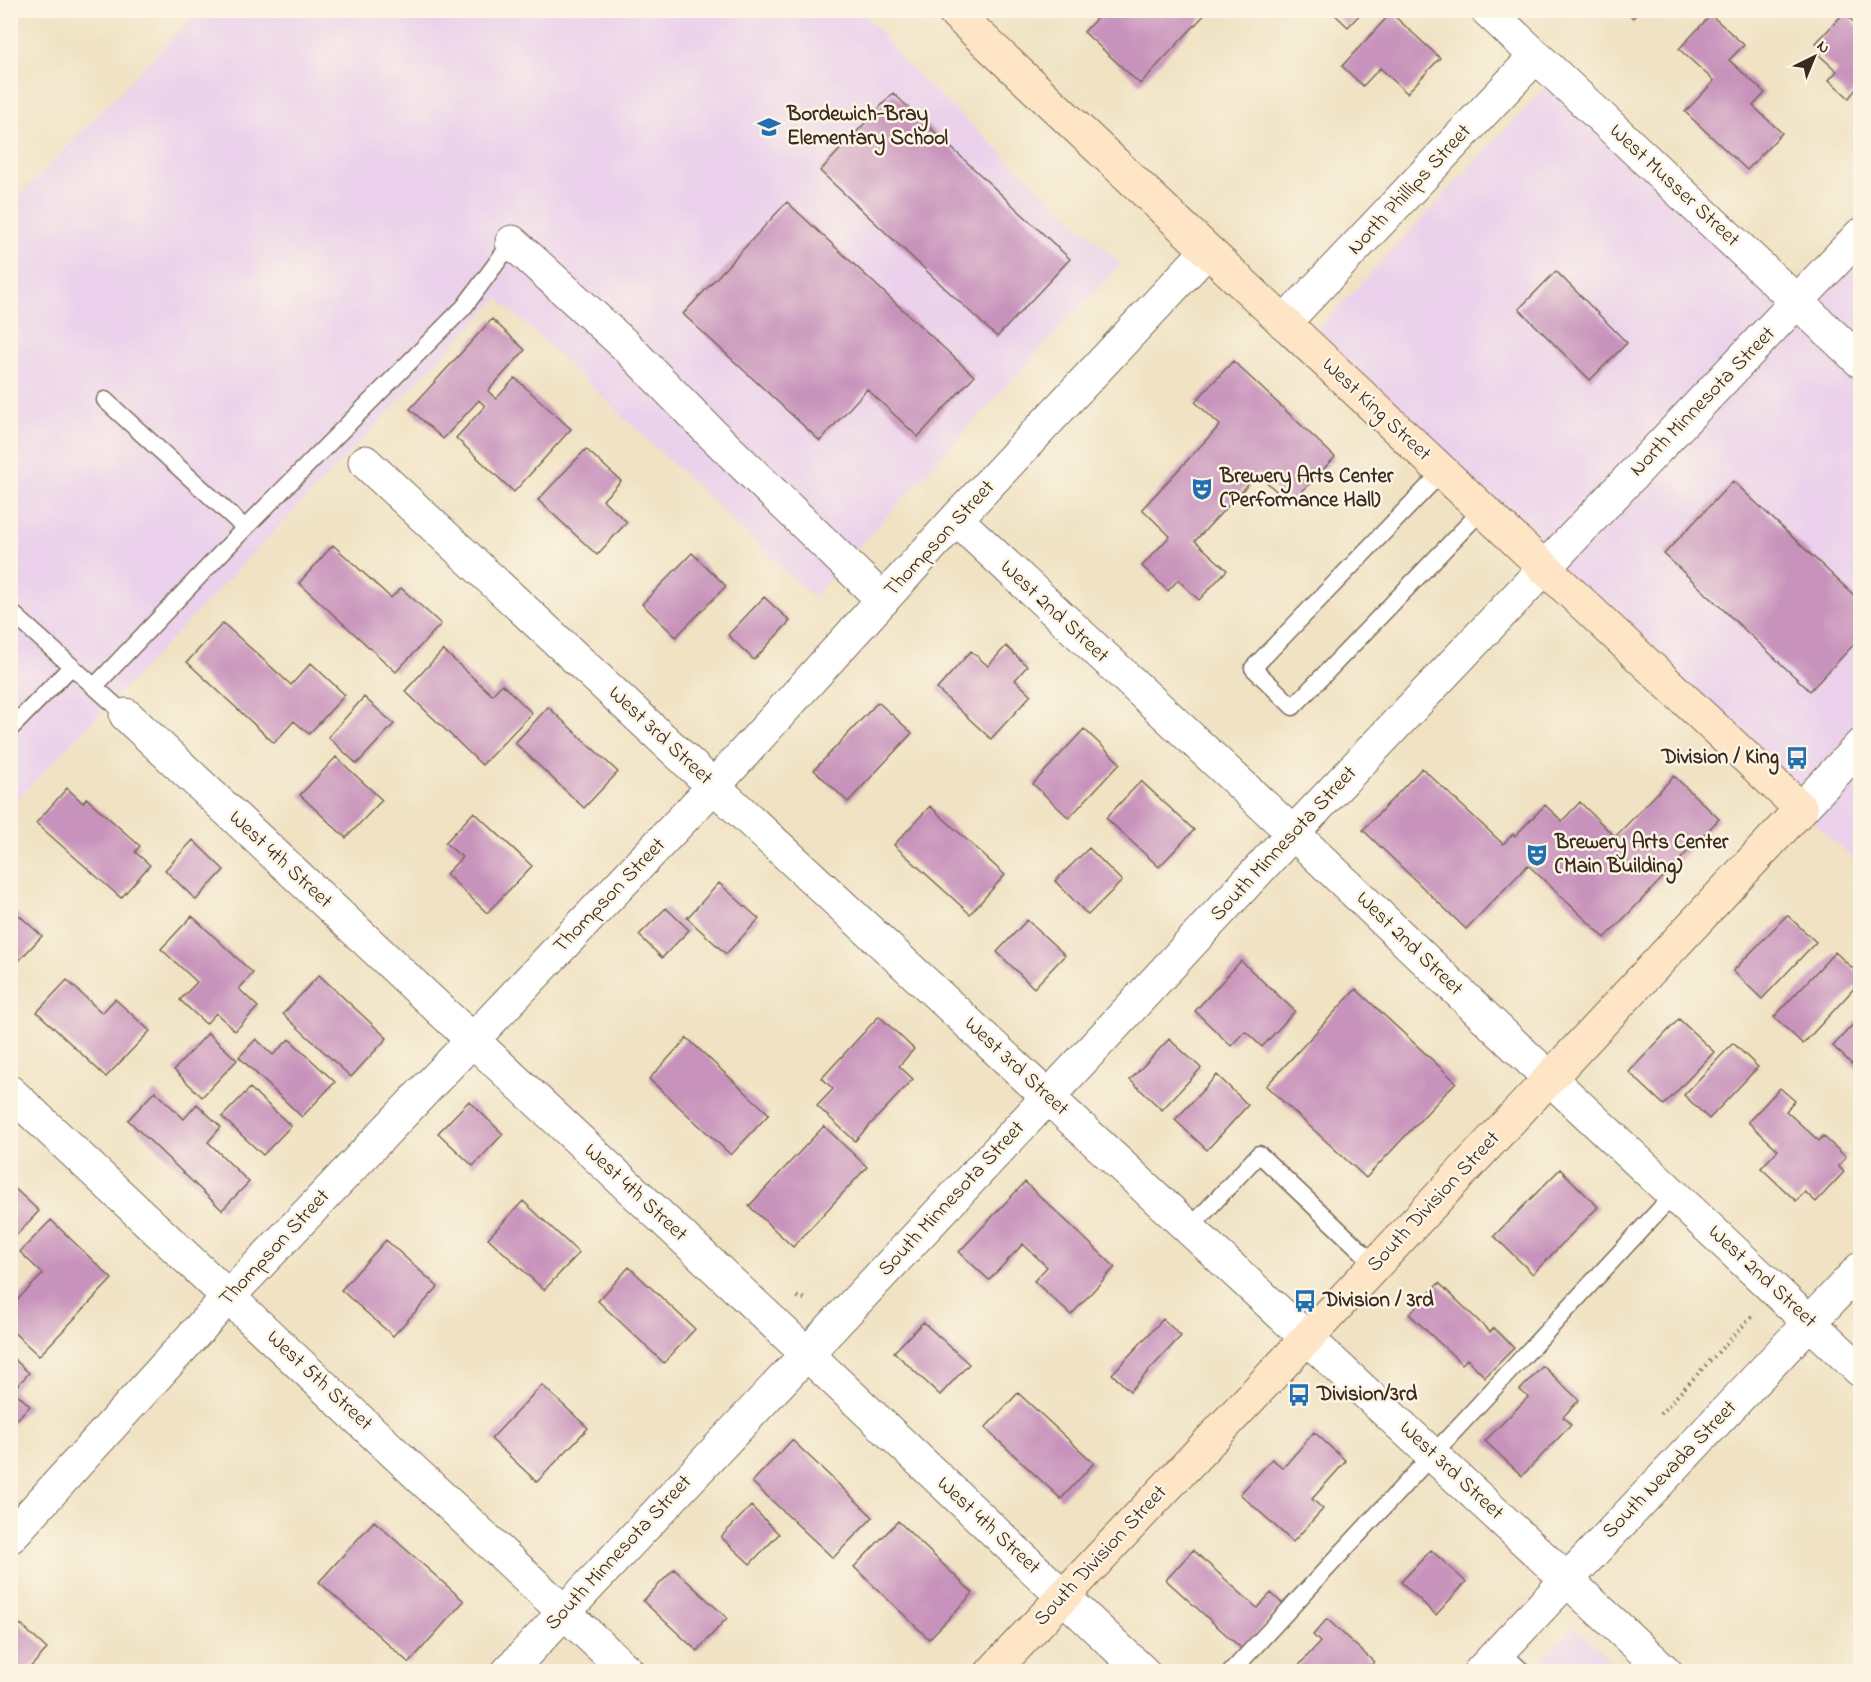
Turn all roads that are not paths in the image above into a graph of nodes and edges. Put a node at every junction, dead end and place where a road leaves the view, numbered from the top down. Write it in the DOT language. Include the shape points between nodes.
graph roads {
  1 [pos="952,10"];
  2 [pos="1487,10"];
  3 [pos="1536,56"];
  4 [pos="1860,235"];
  5 [pos="512,242"];
  6 [pos="1207,251"];
  7 [pos="1798,302"];
  8 [pos="1284,323"];
  9 [pos="1860,361"];
  10 [pos="105,400"];
  11 [pos="365,462"];
  12 [pos="1442,472"];
  13 [pos="1482,510"];
  14 [pos="956,519"];
  15 [pos="245,528"];
  16 [pos="1544,568"];
  17 [pos="884,600"];
  18 [pos="10,610"];
  19 [pos="72,666"];
  20 [pos="94,687"];
  21 [pos="126,714"];
  22 [pos="10,729"];
  23 [pos="1860,746"];
  24 [pos="714,786"];
  25 [pos="1801,809"];
  26 [pos="1293,833"];
  27 [pos="472,1041"];
  28 [pos="1550,1078"];
  29 [pos="10,1092"];
  30 [pos="1048,1097"];
  31 [pos="1674,1194"];
  32 [pos="1190,1228"];
  33 [pos="1376,1265"];
  34 [pos="1860,1269"];
  35 [pos="229,1296"];
  36 [pos="1810,1323"];
  37 [pos="1308,1337"];
  38 [pos="806,1353"];
  39 [pos="1860,1370"];
  40 [pos="1433,1454"];
  41 [pos="10,1537"];
  42 [pos="1567,1579"];
  43 [pos="1063,1596"];
  44 [pos="564,1611"];
  45 [pos="1501,1664"];
  46 [pos="508,1671"];
  47 [pos="628,1671"];
  48 [pos="992,1671"];
  49 [pos="1143,1671"];
  50 [pos="1231,1671"];
  51 [pos="1666,1671"];
  1 -- 6 [label="street, West King Street"];
  2 -- 3 [label="street, West Musser Street"];
  3 -- 7 [label="street, West Musser Street"];
  3 -- 8 [label="street, North Phillips Street"];
  4 -- 7 [label="street, North Minnesota Street"];
  5 -- 15 [label="lane" via="464,307"];
  5 -- 17 [label="street" via="625,345"];
  6 -- 8 [label="street, West King Street"];
  6 -- 14 [label="street, Thompson Street"];
  7 -- 9 [label="street, West Musser Street"];
  7 -- 16 [label="street, North Minnesota Street"];
  8 -- 12 [label="street, West King Street"];
  10 -- 15 [label="lane"];
  11 -- 24 [label="street, West 3rd Street"];
  12 -- 13 [label="street, West King Street"];
  12 -- 13 [label="lane" via="1253,668 1293,707"];
  13 -- 16 [label="street, West King Street"];
  14 -- 17 [label="street, Thompson Street"];
  14 -- 26 [label="street, West 2nd Street"];
  15 -- 20 [label="lane"];
  16 -- 25 [label="street, West King Street"];
  16 -- 26 [label="street, South Minnesota Street"];
  17 -- 24 [label="street, Thompson Street"];
  18 -- 19 [label="lane"];
  19 -- 20 [label="lane"];
  19 -- 22 [label="lane"];
  20 -- 21 [label="lane"];
  21 -- 27 [label="street, West 4th Street"];
  23 -- 25 [label="street"];
  24 -- 27 [label="street, Thompson Street"];
  24 -- 30 [label="street, West 3rd Street"];
  25 -- 28 [label="street, South Division Street"];
  26 -- 28 [label="street, West 2nd Street"];
  26 -- 30 [label="street, South Minnesota Street"];
  27 -- 35 [label="street, Thompson Street"];
  27 -- 38 [label="street, West 4th Street"];
  28 -- 31 [label="street, West 2nd Street"];
  28 -- 33 [label="street, South Division Street"];
  29 -- 35 [label="street, West 5th Street"];
  30 -- 32 [label="street, West 3rd Street"];
  30 -- 38 [label="street, South Minnesota Street"];
  31 -- 36 [label="street, West 2nd Street"];
  31 -- 40 [label="lane"];
  32 -- 33 [label="lane" via="1260,1154"];
  32 -- 37 [label="street, West 3rd Street"];
  33 -- 37 [label="street, South Division Street"];
  34 -- 36 [label="street, South Nevada Street"];
  35 -- 41 [label="street, Thompson Street"];
  35 -- 44 [label="street, West 5th Street"];
  36 -- 39 [label="street, West 2nd Street"];
  36 -- 42 [label="street, South Nevada Street"];
  37 -- 40 [label="street, West 3rd Street"];
  37 -- 43 [label="street, South Division Street"];
  38 -- 43 [label="street, West 4th Street"];
  38 -- 44 [label="street, South Minnesota Street"];
  40 -- 42 [label="street, West 3rd Street"];
  40 -- 50 [label="lane"];
  42 -- 45 [label="street, South Nevada Street"];
  42 -- 51 [label="street, West 3rd Street"];
  43 -- 48 [label="street, South Division Street"];
  43 -- 49 [label="street, West 4th Street"];
  44 -- 46 [label="street, South Minnesota Street"];
  44 -- 47 [label="street, West 5th Street"];
}
